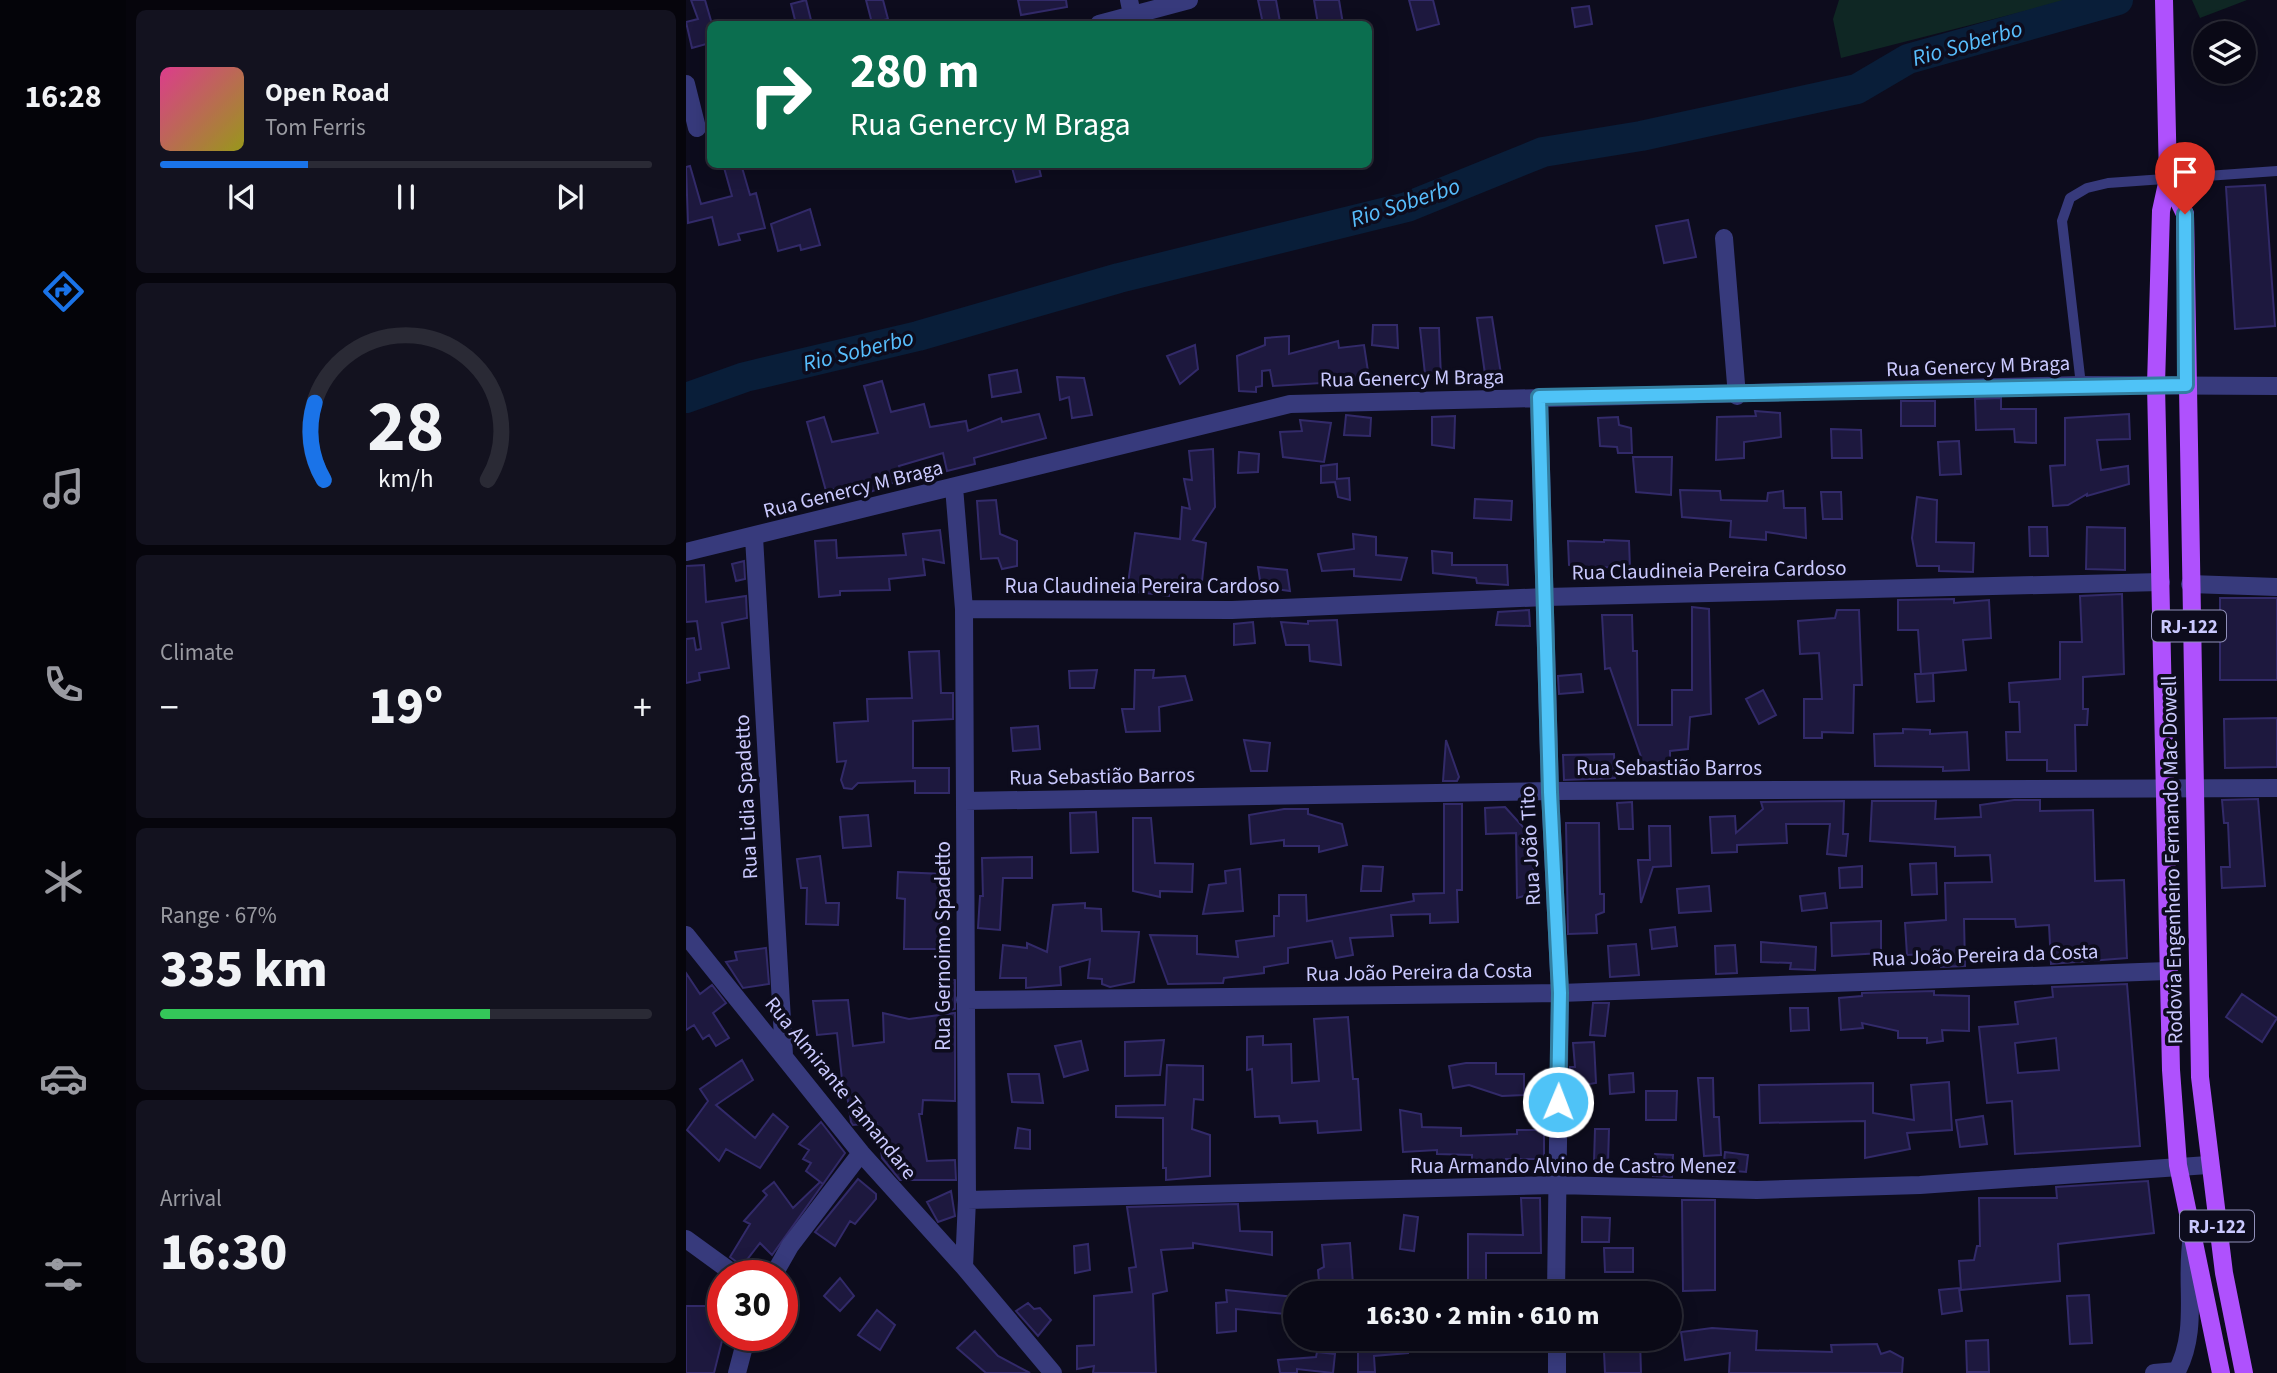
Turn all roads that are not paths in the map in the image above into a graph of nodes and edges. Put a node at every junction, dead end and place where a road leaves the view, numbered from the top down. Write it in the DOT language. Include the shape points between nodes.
graph roads {
  1 [pos="1189,0"];
  2 [pos="2164,0"];
  3 [pos="1132,13"];
  4 [pos="1108,21"];
  5 [pos="686,84"];
  6 [pos="698,128"];
  7 [pos="2277,172"];
  8 [pos="2168,179"];
  9 [pos="1724,238"];
  10 [pos="2081,385"];
  11 [pos="2156,385"];
  12 [pos="2186,385"];
  13 [pos="2277,386"];
  14 [pos="1737,396"];
  15 [pos="1539,397"];
  16 [pos="954,487"];
  17 [pos="754,537"];
  18 [pos="686,552"];
  19 [pos="2161,582"];
  20 [pos="2190,584"];
  21 [pos="2277,587"];
  22 [pos="1545,597"];
  23 [pos="964,610"];
  24 [pos="2164,787"];
  25 [pos="2192,787"];
  26 [pos="2277,788"];
  27 [pos="1550,792"];
  28 [pos="965,801"];
  29 [pos="686,935"];
  30 [pos="2167,971"];
  31 [pos="1560,993"];
  32 [pos="965,1000"];
  33 [pos="784,1055"];
  34 [pos="861,1153"];
  35 [pos="2178,1165"];
  36 [pos="2208,1165"];
  37 [pos="1556,1185"];
  38 [pos="967,1200"];
  39 [pos="2192,1233"];
  40 [pos="686,1239"];
  41 [pos="715,1260"];
  42 [pos="782,1260"];
  43 [pos="964,1267"];
  44 [pos="1556,1281"];
  45 [pos="743,1351"];
  46 [pos="1557,1351"];
  47 [pos="2177,1372"];
  48 [pos="737,1373"];
  49 [pos="1053,1373"];
  50 [pos="1557,1373"];
  51 [pos="2154,1373"];
  52 [pos="2221,1373"];
  53 [pos="2244,1373"];
  1 -- 3 [label="street"];
  2 -- 8 [label="main road, Rodovia Engenheiro Fernando Mac Dowell / RJ-122"];
  3 -- 4 [label="street"];
  5 -- 6 [label="street"];
  7 -- 8 [label="lane"];
  8 -- 10 [label="lane" via="2108,183 2070,198 2062,221"];
  8 -- 11 [label="main road, Rodovia Engenheiro Fernando Mac Dowell / RJ-122" via="2161,211"];
  8 -- 12 [label="main road, Rodovia Engenheiro Fernando Mac Dowell / RJ-122" via="2185,214"];
  9 -- 14 [label="street"];
  10 -- 11 [label="street, Rua Genercy M Braga"];
  10 -- 14 [label="street, Rua Genercy M Braga"];
  11 -- 12 [label="street, Rua Genercy M Braga"];
  11 -- 19 [label="main road, Rodovia Engenheiro Fernando Mac Dowell / RJ-122"];
  12 -- 13 [label="street, Rua Genercy M Braga"];
  12 -- 20 [label="main road, Rodovia Engenheiro Fernando Mac Dowell / RJ-122"];
  14 -- 15 [label="street, Rua Genercy M Braga"];
  15 -- 16 [label="street, Rua Genercy M Braga" via="1290,404"];
  15 -- 22 [label="street, Rua João Tito"];
  16 -- 17 [label="street, Rua Genercy M Braga"];
  16 -- 23 [label="street, Rua Gernoimo Spadetto"];
  17 -- 18 [label="street, Rua Genercy M Braga"];
  17 -- 33 [label="street, Rua Lidia Spadetto"];
  19 -- 22 [label="street, Rua Claudineia Pereira Cardoso"];
  19 -- 24 [label="main road, Rodovia Engenheiro Fernando Mac Dowell / RJ-122"];
  20 -- 21 [label="street"];
  20 -- 25 [label="main road, Rodovia Engenheiro Fernando Mac Dowell / RJ-122"];
  22 -- 23 [label="street, Rua Claudineia Pereira Cardoso" via="1232,610"];
  22 -- 27 [label="street, Rua João Tito"];
  23 -- 28 [label="street, Rua Gernoimo Spadetto"];
  24 -- 25 [label="street, Rua Sebastião Barros"];
  24 -- 27 [label="street, Rua Sebastião Barros"];
  24 -- 30 [label="main road, Rodovia Engenheiro Fernando Mac Dowell / RJ-122"];
  25 -- 26 [label="street, Rua Sebastião Barros"];
  25 -- 36 [label="main road, Rodovia Engenheiro Fernando Mac Dowell / RJ-122" via="2200,1077"];
  27 -- 28 [label="street, Rua Sebastião Barros"];
  27 -- 31 [label="street, Rua João Tito"];
  28 -- 32 [label="street, Rua Gernoimo Spadetto"];
  29 -- 33 [label="street, Rua Almirante Tamandare"];
  30 -- 31 [label="street, Rua João Pereira da Costa"];
  30 -- 35 [label="main road, Rodovia Engenheiro Fernando Mac Dowell / RJ-122"];
  31 -- 32 [label="street, Rua João Pereira da Costa"];
  31 -- 37 [label="street, Rua João Tito"];
  32 -- 38 [label="street, Rua Gernoimo Spadetto"];
  33 -- 34 [label="street, Rua Almirante Tamandare"];
  34 -- 42 [label="street"];
  34 -- 43 [label="street, Rua Almirante Tamandare"];
  35 -- 36 [label="street, Rua Armando Alvino de Castro Menez"];
  35 -- 37 [label="street, Rua Armando Alvino de Castro Menez" via="2053,1178 1757,1191"];
  35 -- 39 [label="main road, Rodovia Engenheiro Fernando Mac Dowell / RJ-122"];
  36 -- 53 [label="main road, Rodovia Engenheiro Fernando Mac Dowell / RJ-122"];
  37 -- 38 [label="street, Rua Armando Alvino de Castro Menez"];
  37 -- 44 [label="street, Rua João Tito"];
  38 -- 43 [label="street, Rua Gernoimo Spadetto"];
  39 -- 47 [label="street" via="2188,1258 2191,1332"];
  39 -- 52 [label="main road, Rodovia Engenheiro Fernando Mac Dowell / RJ-122"];
  40 -- 41 [label="street"];
  43 -- 49 [label="street"];
  45 -- 48 [label="street"];
  46 -- 50 [label="street"];
  47 -- 51 [label="street"];
}
